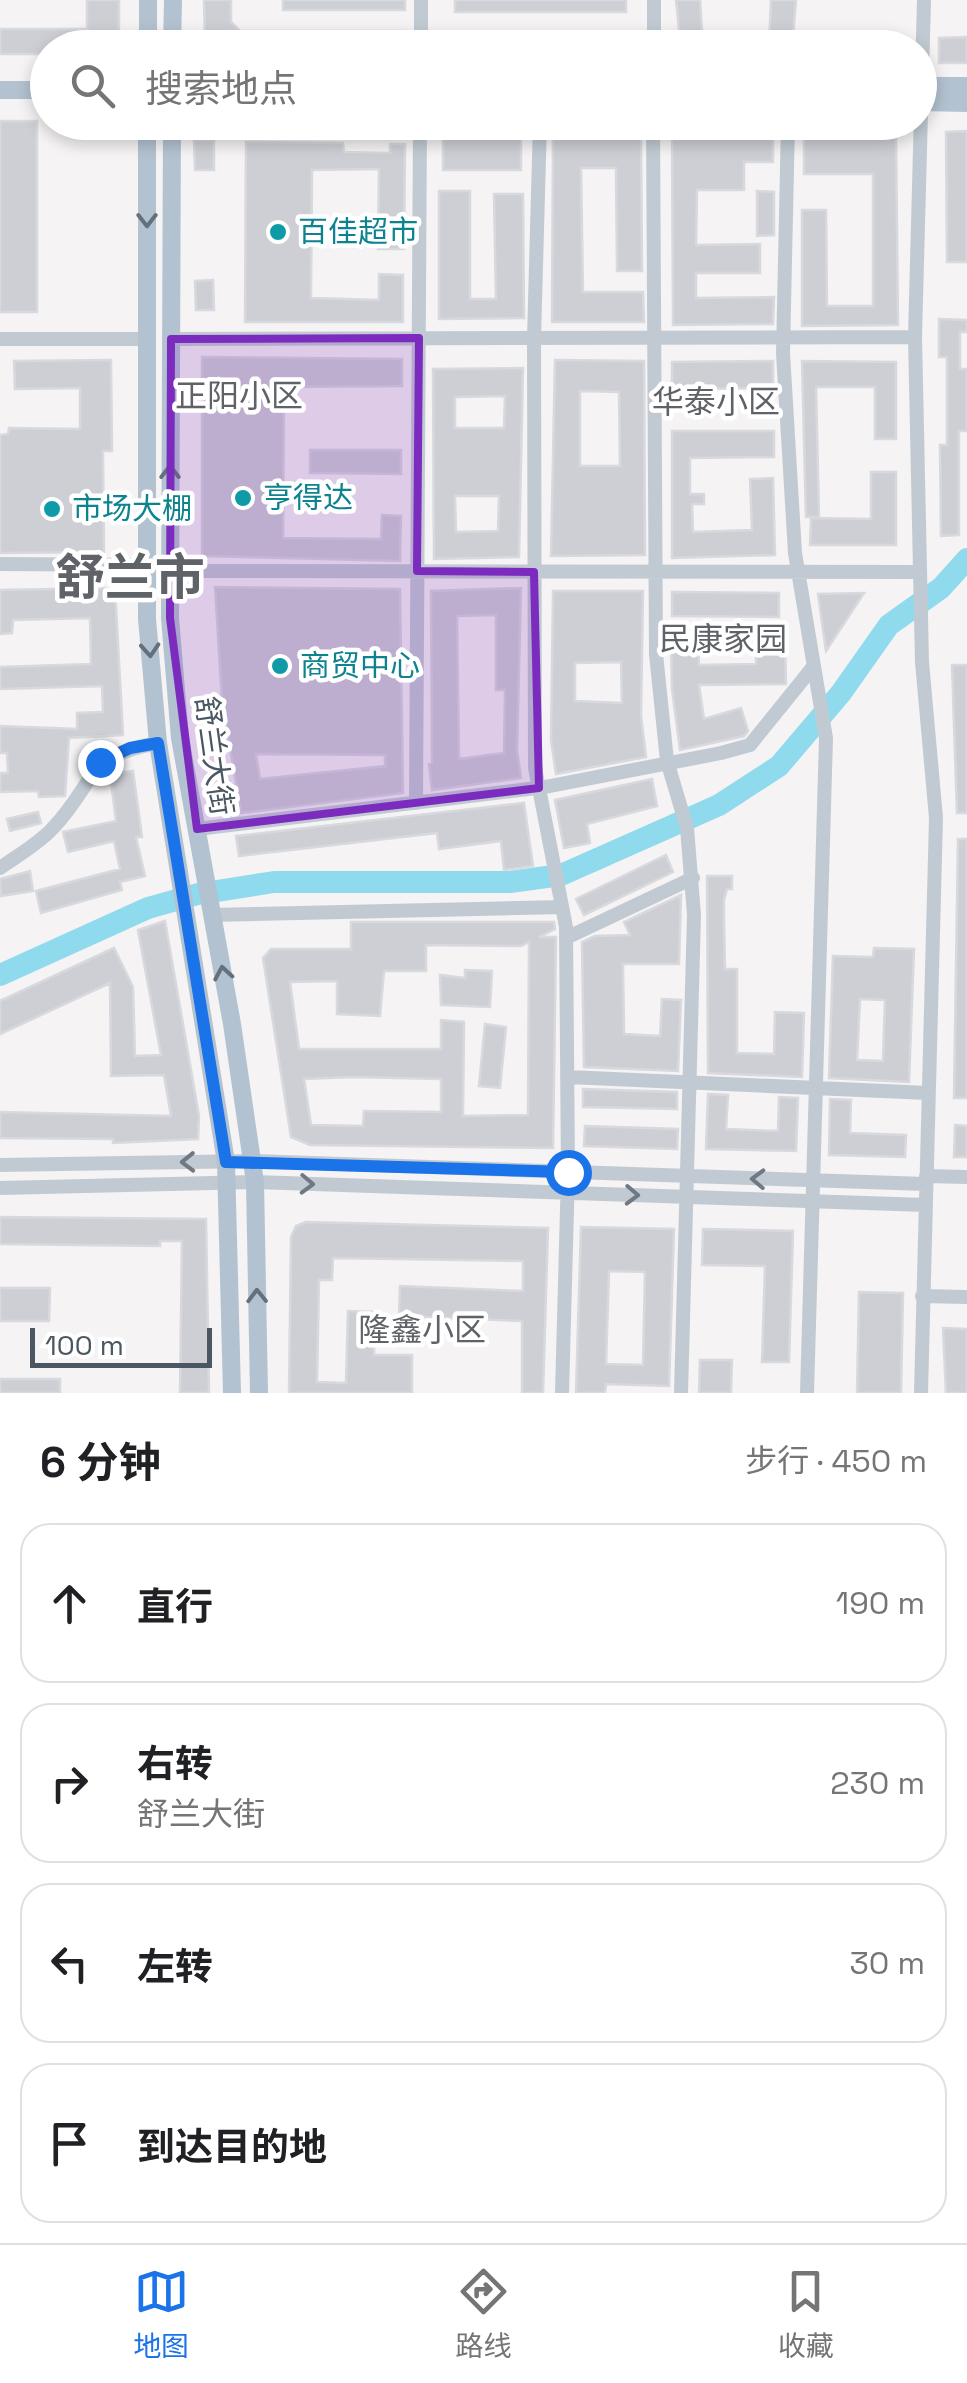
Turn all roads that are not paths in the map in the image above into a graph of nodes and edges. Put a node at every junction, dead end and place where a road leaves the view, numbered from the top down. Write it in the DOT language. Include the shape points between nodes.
graph roads {
  1 [pos="148,0"];
  2 [pos="172,0"];
  3 [pos="421,0"];
  4 [pos="654,0"];
  5 [pos="924,0"];
  6 [pos="148,30"];
  7 [pos="172,30"];
  8 [pos="421,30"];
  9 [pos="654,30"];
  10 [pos="923,30"];
  11 [pos="967,86"];
  12 [pos="0,90"];
  13 [pos="30,90"];
  14 [pos="937,91"];
  15 [pos="937,97"];
  16 [pos="967,103"];
  17 [pos="147,140"];
  18 [pos="172,140"];
  19 [pos="420,140"];
  20 [pos="540,140"];
  21 [pos="653,140"];
  22 [pos="788,140"];
  23 [pos="921,140"];
  24 [pos="783,337"];
  25 [pos="915,337"];
  26 [pos="419,338"];
  27 [pos="534,338"];
  28 [pos="654,338"];
  29 [pos="0,339"];
  30 [pos="146,339"];
  31 [pos="171,339"];
  32 [pos="0,564"];
  33 [pos="145,564"];
  34 [pos="169,571"];
  35 [pos="417,572"];
  36 [pos="534,572"];
  37 [pos="654,572"];
  38 [pos="798,572"];
  39 [pos="920,572"];
  40 [pos="814,670"];
  41 [pos="158,743"];
  42 [pos="667,763"];
  43 [pos="538,788"];
  44 [pos="416,803"];
  45 [pos="198,838"];
  46 [pos="0,868"];
  47 [pos="693,878"];
  48 [pos="561,905"];
  49 [pos="212,914"];
  50 [pos="566,938"];
  51 [pos="568,1077"];
  52 [pos="690,1083"];
  53 [pos="816,1088"];
  54 [pos="928,1094"];
  55 [pos="252,1161"];
  56 [pos="226,1162"];
  57 [pos="0,1164"];
  58 [pos="568,1172"];
  59 [pos="688,1176"];
  60 [pos="967,1177"];
  61 [pos="812,1180"];
  62 [pos="926,1180"];
  63 [pos="228,1182"];
  64 [pos="254,1182"];
  65 [pos="0,1188"];
  66 [pos="568,1193"];
  67 [pos="688,1197"];
  68 [pos="812,1201"];
  69 [pos="925,1205"];
  70 [pos="922,1296"];
  71 [pos="967,1297"];
  72 [pos="232,1393"];
  73 [pos="259,1393"];
  74 [pos="562,1393"];
  75 [pos="682,1393"];
  76 [pos="807,1393"];
  77 [pos="921,1393"];
  1 -- 6 [label="main road"];
  2 -- 7 [label="main road"];
  3 -- 8 [label="street"];
  4 -- 9 [label="street"];
  5 -- 10 [label="street"];
  11 -- 14 [label="main road"];
  12 -- 13 [label="main road"];
  15 -- 16 [label="main road"];
  17 -- 30 [label="main road, 舒兰大街, one-way"];
  18 -- 31 [label="main road, 舒兰大街"];
  19 -- 26 [label="street"];
  20 -- 27 [label="street"];
  21 -- 28 [label="street"];
  22 -- 24 [label="street"];
  23 -- 25 [label="street"];
  24 -- 25 [label="street"];
  24 -- 28 [label="street"];
  24 -- 38 [label="street"];
  25 -- 39 [label="street"];
  26 -- 27 [label="street"];
  26 -- 31 [label="street"];
  26 -- 35 [label="street"];
  27 -- 28 [label="street"];
  27 -- 36 [label="street"];
  28 -- 37 [label="street"];
  29 -- 30 [label="street"];
  30 -- 33 [label="main road, 舒兰大街"];
  34 -- 31 [label="main road, 舒兰大街, one-way"];
  32 -- 33 [label="street"];
  33 -- 41 [label="main road, 舒兰大街, one-way"];
  34 -- 35 [label="street"];
  34 -- 45 [label="main road, 舒兰大街" via="180,738"];
  35 -- 36 [label="street"];
  35 -- 44 [label="street"];
  36 -- 37 [label="street"];
  36 -- 43 [label="street"];
  37 -- 38 [label="street"];
  37 -- 42 [label="street"];
  38 -- 39 [label="street"];
  38 -- 40 [label="street"];
  39 -- 54 [label="street" via="936,818"];
  40 -- 42 [label="street" via="750,745"];
  40 -- 53 [label="street" via="826,738"];
  41 -- 46 [label="street" via="100,762 50,831"];
  41 -- 56 [label="main road, 舒兰大街"];
  42 -- 43 [label="street"];
  42 -- 47 [label="street" via="687,828"];
  43 -- 44 [label="street"];
  43 -- 48 [label="street"];
  44 -- 45 [label="street"];
  45 -- 49 [label="main road, 舒兰大街"];
  47 -- 50 [label="street"];
  47 -- 52 [label="street"];
  48 -- 49 [label="street"];
  48 -- 50 [label="street"];
  55 -- 49 [label="main road, 舒兰大街, one-way"];
  50 -- 51 [label="street"];
  51 -- 52 [label="street"];
  51 -- 58 [label="street"];
  52 -- 53 [label="street"];
  52 -- 59 [label="street"];
  53 -- 54 [label="street"];
  53 -- 61 [label="street"];
  54 -- 62 [label="street"];
  55 -- 56 [label="street"];
  55 -- 58 [label="street"];
  55 -- 64 [label="main road, 舒兰大街"];
  56 -- 57 [label="street, one-way"];
  56 -- 63 [label="main road, 舒兰大街"];
  58 -- 59 [label="street"];
  58 -- 66 [label="street"];
  61 -- 59 [label="street, one-way"];
  59 -- 67 [label="street"];
  60 -- 62 [label="street"];
  61 -- 62 [label="street"];
  61 -- 68 [label="street"];
  62 -- 69 [label="street"];
  63 -- 64 [label="street"];
  63 -- 65 [label="street"];
  63 -- 72 [label="main road, 舒兰大街"];
  64 -- 66 [label="street, one-way"];
  73 -- 64 [label="main road, 舒兰大街, one-way"];
  66 -- 67 [label="street, one-way"];
  66 -- 74 [label="street"];
  67 -- 68 [label="street"];
  67 -- 75 [label="street"];
  68 -- 69 [label="street"];
  68 -- 76 [label="street"];
  69 -- 70 [label="street"];
  70 -- 71 [label="street"];
  70 -- 77 [label="street"];
}
